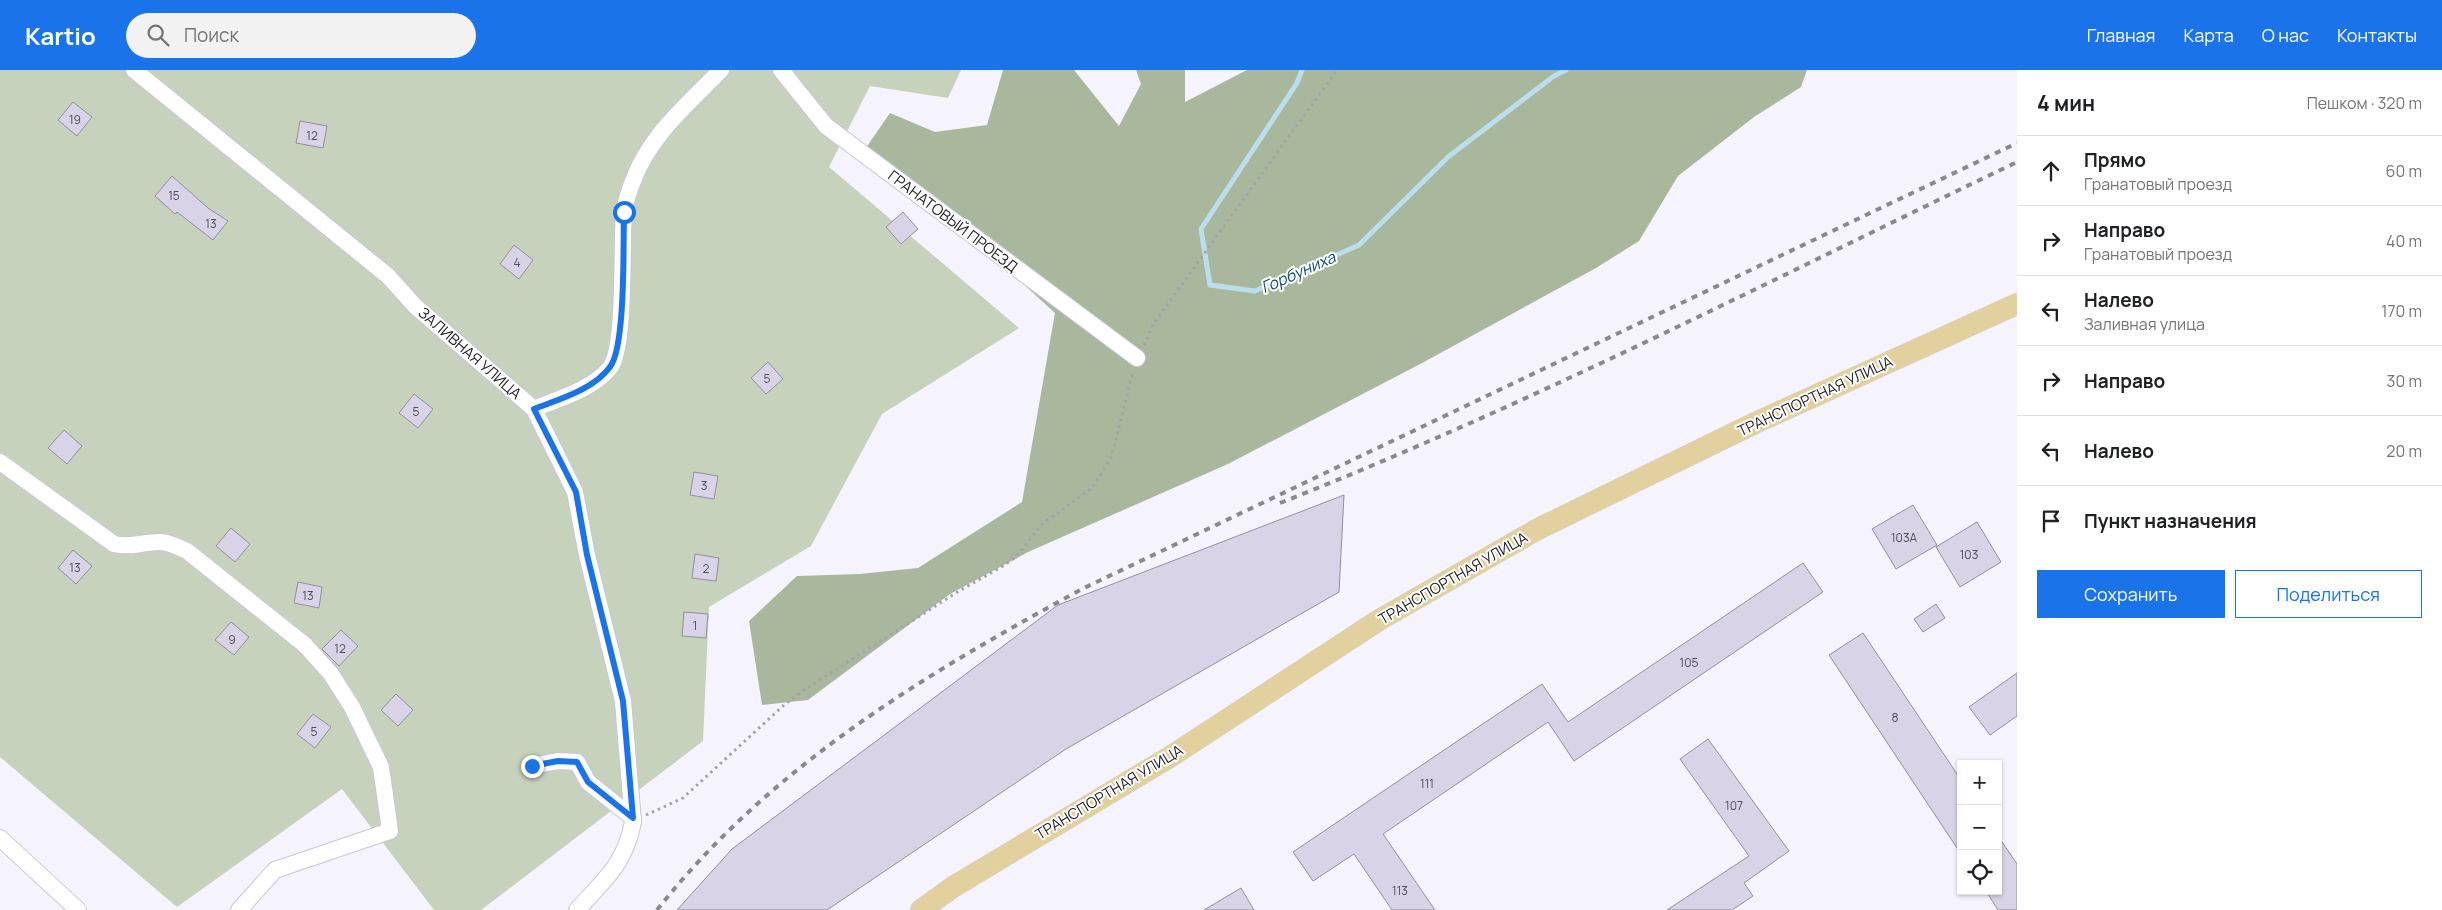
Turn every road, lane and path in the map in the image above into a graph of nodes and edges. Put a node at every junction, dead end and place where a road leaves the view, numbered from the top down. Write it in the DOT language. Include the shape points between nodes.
graph roads {
  1 [pos="134,70"];
  2 [pos="722,70"];
  3 [pos="781,70"];
  4 [pos="1337,70"];
  5 [pos="2017,304"];
  6 [pos="1137,358"];
  7 [pos="534,409"];
  8 [pos="0,462"];
  9 [pos="532,766"];
  10 [pos="633,820"];
  11 [pos="0,838"];
  12 [pos="78,910"];
  13 [pos="239,910"];
  14 [pos="578,910"];
  15 [pos="921,910"];
  1 -- 7 [label="street, ЗАЛИВНАЯ УЛИЦА" via="388,276 415,306"];
  2 -- 7 [label="street" via="661,132 644,154 632,183 624,212 620,320 611,366 580,390"];
  3 -- 6 [label="street, ГРАНАТОВЫЙ ПРОЕЗД" via="826,126"];
  4 -- 6 [label="path" via="1154,323"];
  5 -- 15 [label="main road, ТРАНСПОРТНАЯ УЛИЦА" via="1755,423 1538,529 1379,620 1173,755 953,887"];
  6 -- 10 [label="path" via="1111,458 1093,487 1041,525 1017,556 1003,566 959,590 784,705 683,798"];
  7 -- 10 [label="street, ЗАЛИВНАЯ УЛИЦА" via="576,492 587,555 623,701"];
  8 -- 13 [label="street" via="114,544 127,547 160,542 187,551 305,645 331,674 352,707 381,767 390,831 275,870"];
  9 -- 10 [label="street" via="558,761 577,762 588,782"];
  10 -- 14 [label="street, ЗАЛИВНАЯ УЛИЦА" via="630,841 621,860"];
  11 -- 12 [label="street"];
}
